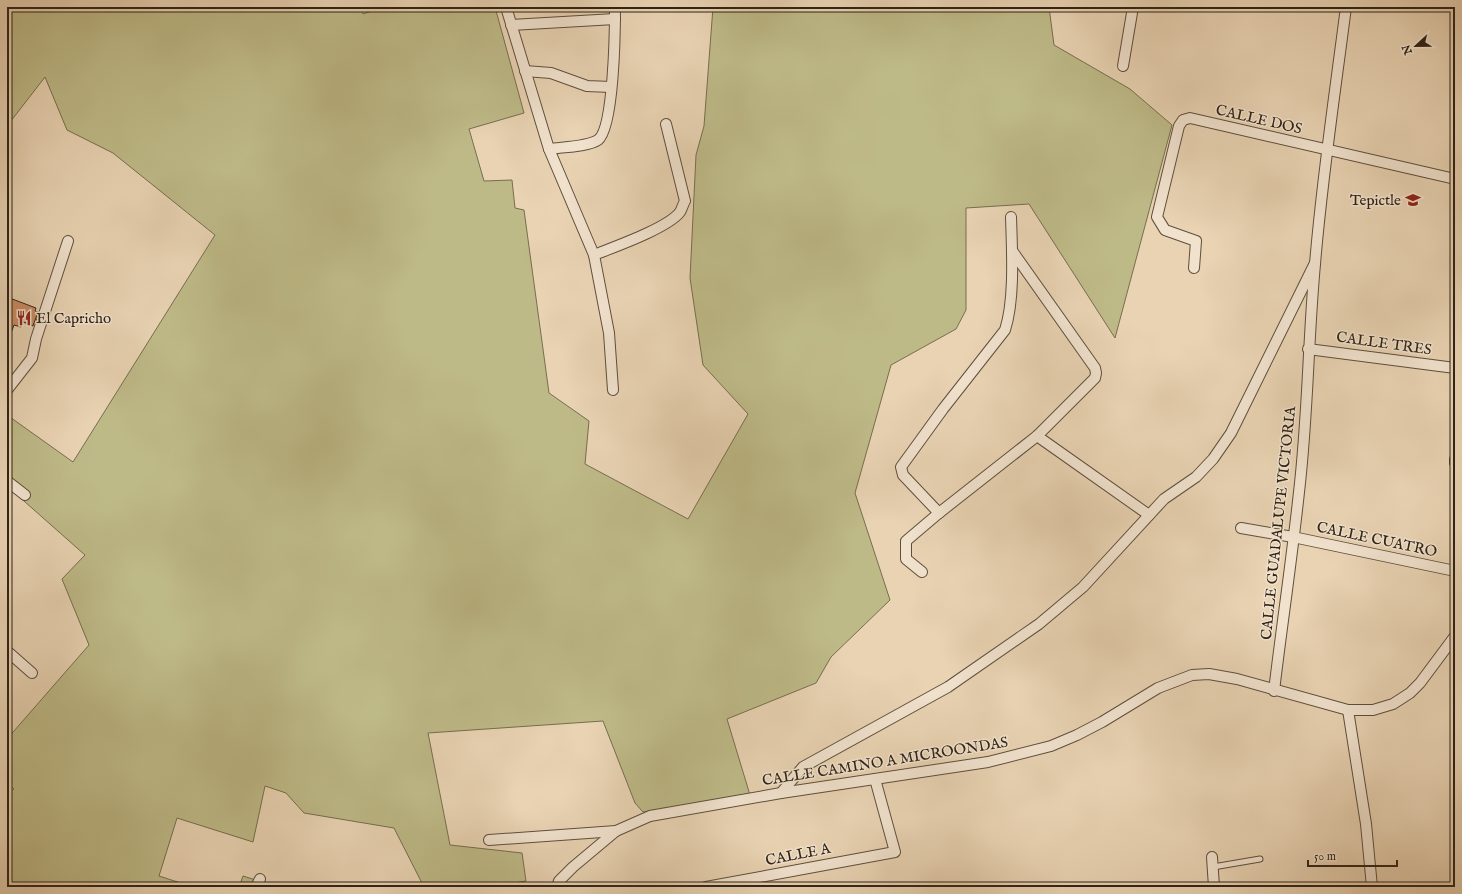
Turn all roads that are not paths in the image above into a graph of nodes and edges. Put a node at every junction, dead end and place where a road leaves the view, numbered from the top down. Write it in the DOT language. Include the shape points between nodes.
graph roads {
  1 [pos="506,7"];
  2 [pos="615,7"];
  3 [pos="1132,7"];
  4 [pos="1346,7"];
  5 [pos="615,19"];
  6 [pos="511,25"];
  7 [pos="1123,66"];
  8 [pos="526,71"];
  9 [pos="612,87"];
  10 [pos="666,124"];
  11 [pos="549,149"];
  12 [pos="1327,150"];
  13 [pos="1455,179"];
  14 [pos="1011,217"];
  15 [pos="68,241"];
  16 [pos="1013,252"];
  17 [pos="594,255"];
  18 [pos="1315,263"];
  19 [pos="1194,268"];
  20 [pos="1308,349"];
  21 [pos="1455,368"];
  22 [pos="7,390"];
  23 [pos="613,390"];
  24 [pos="1037,436"];
  25 [pos="1455,458"];
  26 [pos="1455,463"];
  27 [pos="7,481"];
  28 [pos="25,495"];
  29 [pos="939,513"];
  30 [pos="1149,515"];
  31 [pos="1241,528"];
  32 [pos="1293,537"];
  33 [pos="1455,571"];
  34 [pos="922,572"];
  35 [pos="1455,636"];
  36 [pos="7,651"];
  37 [pos="32,673"];
  38 [pos="1274,690"];
  39 [pos="1348,710"];
  40 [pos="876,779"];
  41 [pos="781,793"];
  42 [pos="616,832"];
  43 [pos="489,840"];
  44 [pos="1260,860"];
  45 [pos="1212,862"];
  46 [pos="737,881"];
  47 [pos="557,887"];
  48 [pos="706,887"];
  49 [pos="748,887"];
  50 [pos="1214,887"];
  51 [pos="1372,887"];
  1 -- 6 [label="street"];
  2 -- 5 [label="street"];
  3 -- 7 [label="street"];
  4 -- 12 [label="street, CALLE GUADALUPE VICTORIA"];
  5 -- 6 [label="street"];
  5 -- 9 [label="street"];
  6 -- 8 [label="street"];
  8 -- 9 [label="street" via="551,72 586,86"];
  8 -- 11 [label="street"];
  9 -- 11 [label="street" via="606,125 603,134 597,140 588,144"];
  10 -- 17 [label="street" via="685,201 681,212 650,231"];
  11 -- 17 [label="street"];
  12 -- 13 [label="street, CALLE DOS"];
  12 -- 18 [label="street, CALLE GUADALUPE VICTORIA"];
  12 -- 19 [label="street, CALLE DOS" via="1190,118 1184,120 1179,126 1157,216 1165,230 1196,241"];
  14 -- 16 [label="street"];
  15 -- 22 [label="street" via="36,338 32,358"];
  16 -- 24 [label="street" via="1095,368 1096,373 1095,378"];
  16 -- 29 [label="street" via="1008,322 1005,330 901,467 902,475"];
  17 -- 23 [label="street" via="609,333"];
  18 -- 20 [label="street, CALLE GUADALUPE VICTORIA"];
  18 -- 30 [label="street, CALLE GUADALUPE VICTORIA" via="1231,433 1213,459 1196,477 1164,499"];
  20 -- 21 [label="street, CALLE TRES"];
  20 -- 32 [label="street, CALLE GUADALUPE VICTORIA" via="1305,432"];
  24 -- 29 [label="street"];
  24 -- 30 [label="street"];
  25 -- 26 [label="street"];
  27 -- 28 [label="street"];
  29 -- 34 [label="street" via="906,541 906,559"];
  30 -- 41 [label="street, CALLE GUADALUPE VICTORIA" via="1084,586 1039,624 948,687 804,767"];
  31 -- 32 [label="street, CALLE CUATRO"];
  32 -- 33 [label="street, CALLE CUATRO"];
  32 -- 38 [label="street, CALLE GUADALUPE VICTORIA"];
  35 -- 39 [label="street, CALLE CAMINO A MICROONDAS" via="1410,693 1393,704 1373,710"];
  36 -- 37 [label="street"];
  38 -- 39 [label="street, CALLE CAMINO A MICROONDAS"];
  38 -- 40 [label="street, CALLE CAMINO A MICROONDAS" via="1237,679 1209,674 1192,675 1158,688 1090,728 1051,746 988,762"];
  39 -- 51 [label="street" via="1366,824"];
  40 -- 41 [label="street, CALLE CAMINO A MICROONDAS"];
  40 -- 46 [label="street, CALLE A" via="895,852"];
  41 -- 42 [label="street, CALLE CAMINO A MICROONDAS" via="650,816"];
  42 -- 43 [label="street"];
  42 -- 47 [label="street, CALLE CAMINO A MICROONDAS" via="573,867 559,881"];
  44 -- 45 [label="lane"];
  45 -- 50 [label="street"];
  46 -- 48 [label="street, CALLE A"];
  46 -- 49 [label="street"];
}
